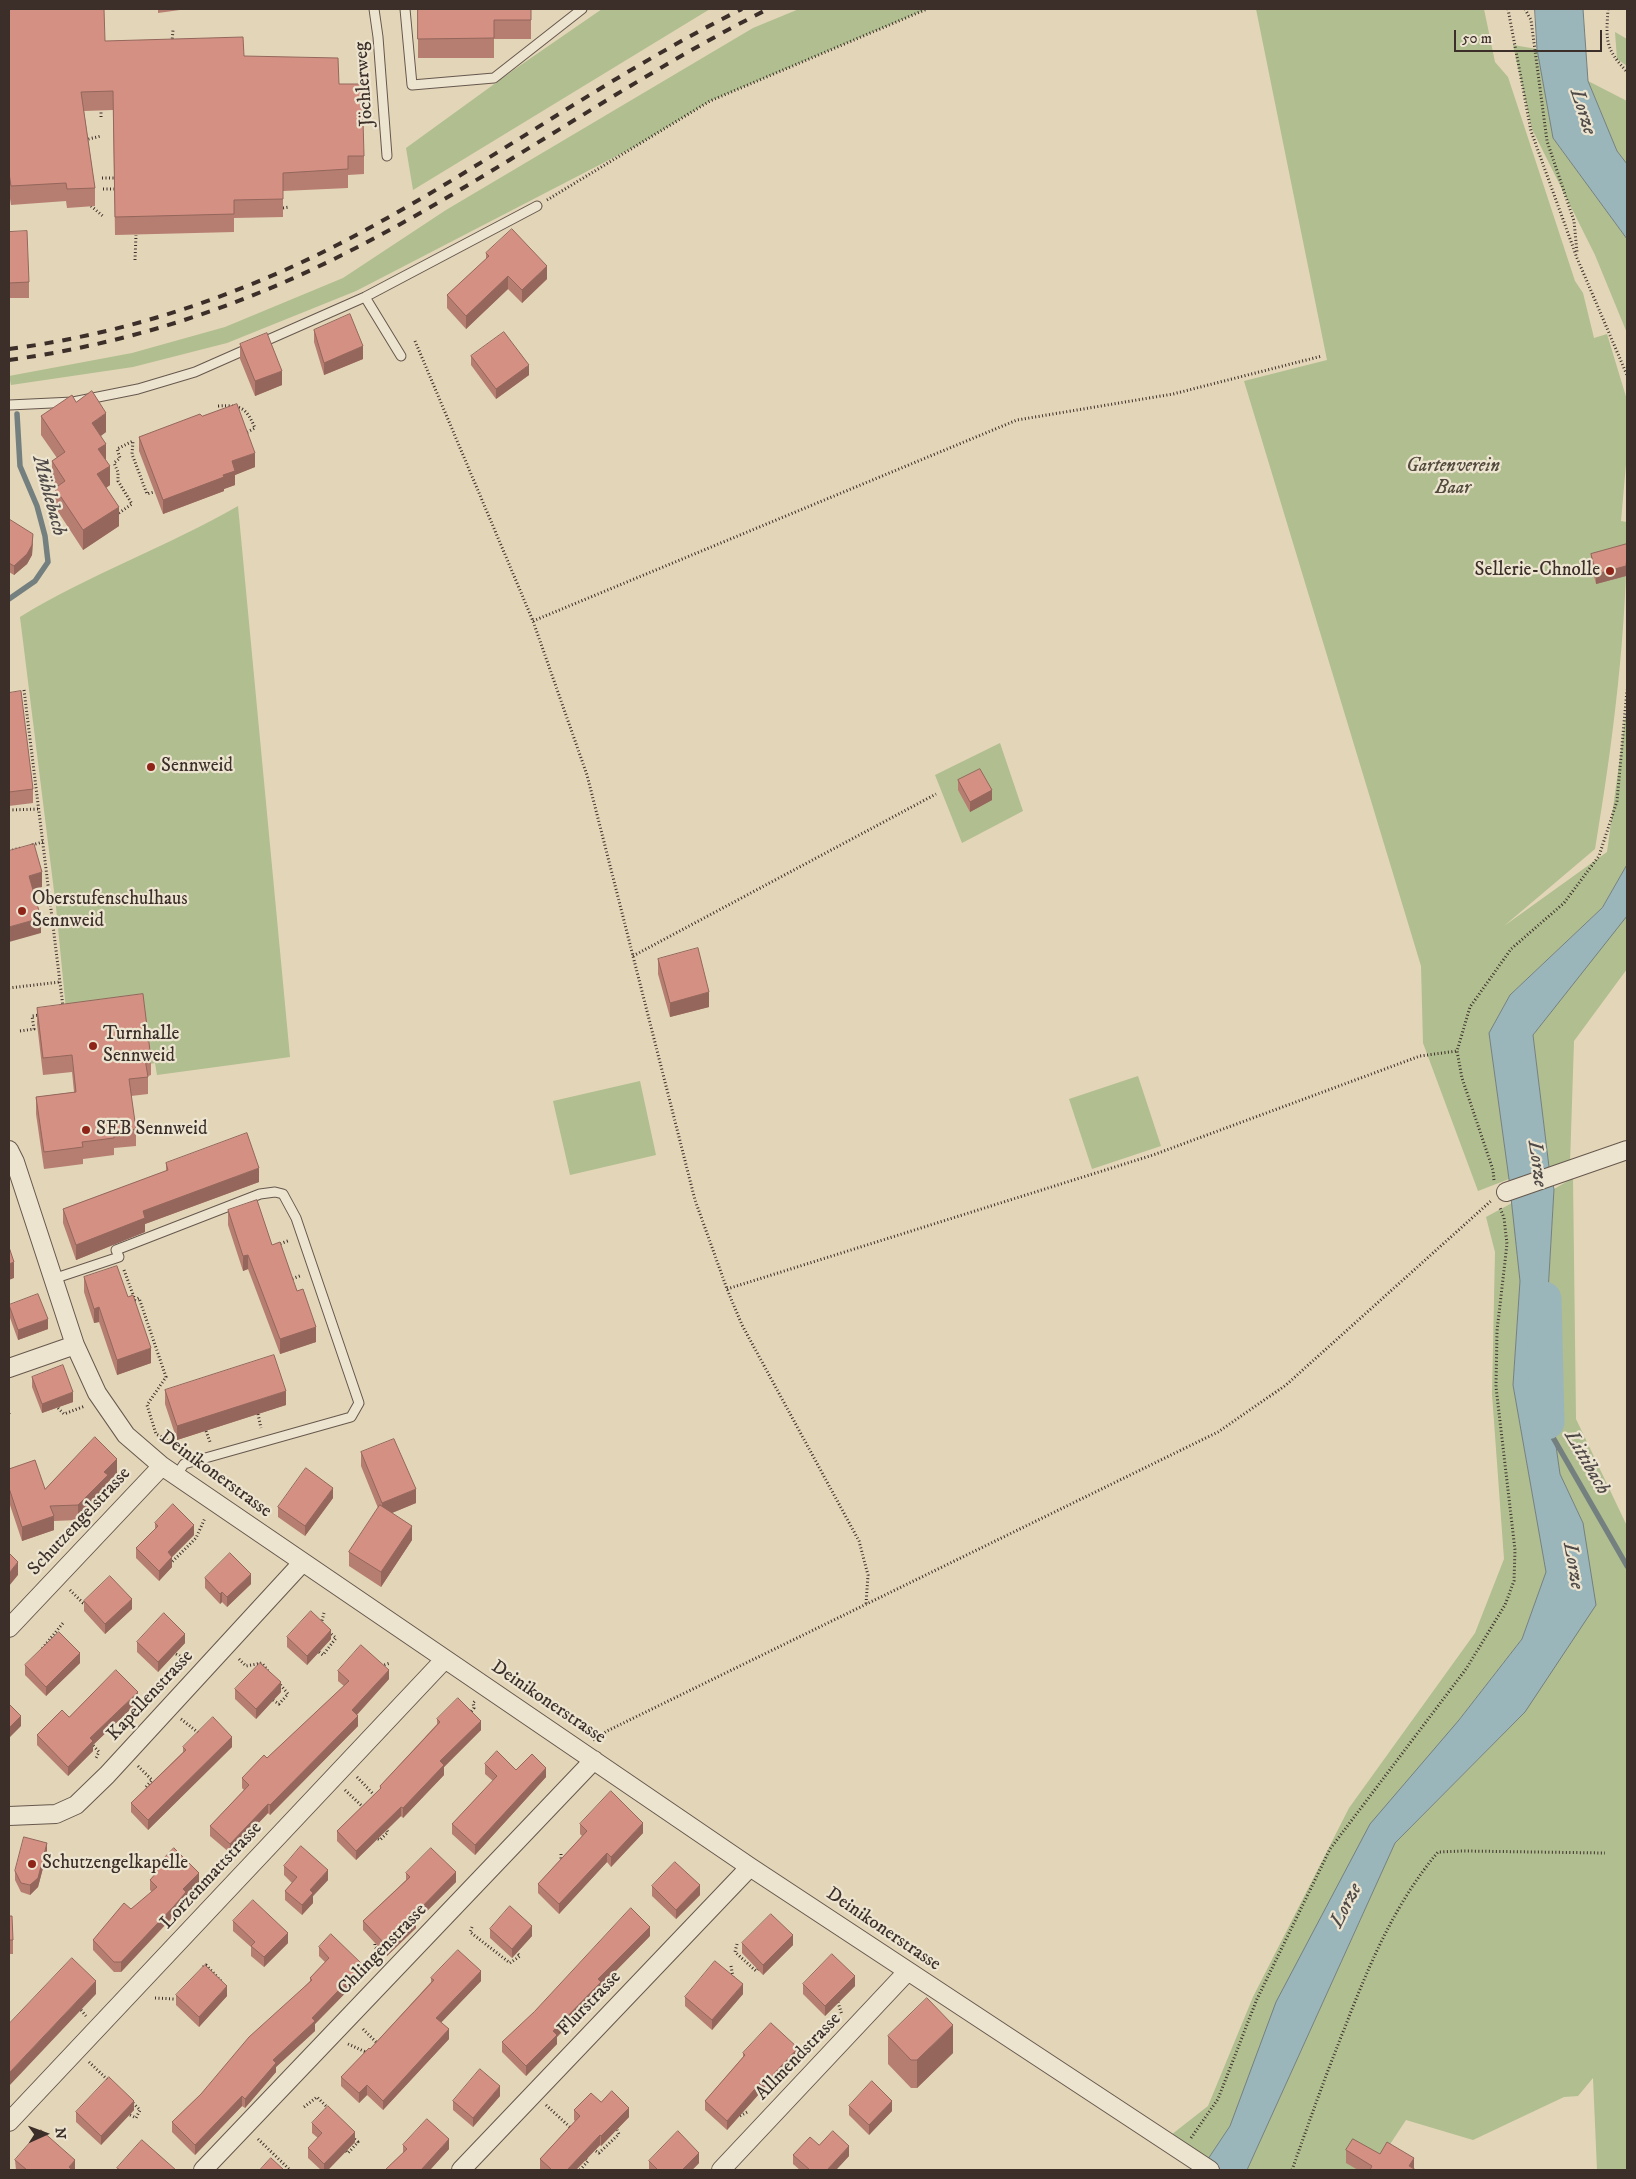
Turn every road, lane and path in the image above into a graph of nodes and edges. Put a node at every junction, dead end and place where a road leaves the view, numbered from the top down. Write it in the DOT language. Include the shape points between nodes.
graph roads {
  1 [pos="374,9"];
  2 [pos="406,9"];
  3 [pos="582,9"];
  4 [pos="927,9"];
  5 [pos="1508,9"];
  6 [pos="1525,9"];
  7 [pos="1608,9"];
  8 [pos="173,30"];
  9 [pos="172,48"];
  10 [pos="1627,72"];
  11 [pos="101,110"];
  12 [pos="101,117"];
  13 [pos="101,136"];
  14 [pos="86,140"];
  15 [pos="387,156"];
  16 [pos="102,178"];
  17 [pos="114,178"];
  18 [pos="103,189"];
  19 [pos="114,189"];
  20 [pos="91,206"];
  21 [pos="537,206"];
  22 [pos="290,207"];
  23 [pos="283,208"];
  24 [pos="104,217"];
  25 [pos="136,235"];
  26 [pos="1577,258"];
  27 [pos="135,260"];
  28 [pos="364,297"];
  29 [pos="415,341"];
  30 [pos="401,356"];
  31 [pos="1322,356"];
  32 [pos="1627,376"];
  33 [pos="9,405"];
  34 [pos="218,406"];
  35 [pos="243,434"];
  36 [pos="114,463"];
  37 [pos="107,468"];
  38 [pos="154,492"];
  39 [pos="113,517"];
  40 [pos="533,622"];
  41 [pos="24,690"];
  42 [pos="1627,690"];
  43 [pos="936,794"];
  44 [pos="38,809"];
  45 [pos="9,810"];
  46 [pos="43,842"];
  47 [pos="9,851"];
  48 [pos="633,956"];
  49 [pos="60,982"];
  50 [pos="9,988"];
  51 [pos="64,1012"];
  52 [pos="48,1014"];
  53 [pos="20,1031"];
  54 [pos="1456,1051"];
  55 [pos="9,1150"];
  56 [pos="1627,1150"];
  57 [pos="1501,1195"];
  58 [pos="119,1258"];
  59 [pos="126,1274"];
  60 [pos="117,1277"];
  61 [pos="295,1278"];
  62 [pos="53,1279"];
  63 [pos="289,1280"];
  64 [pos="727,1289"];
  65 [pos="75,1345"];
  66 [pos="9,1368"];
  67 [pos="88,1405"];
  68 [pos="58,1408"];
  69 [pos="258,1414"];
  70 [pos="260,1422"];
  71 [pos="206,1431"];
  72 [pos="208,1438"];
  73 [pos="174,1469"];
  74 [pos="207,1515"];
  75 [pos="302,1563"];
  76 [pos="170,1564"];
  77 [pos="65,1584"];
  78 [pos="91,1604"];
  79 [pos="866,1604"];
  80 [pos="324,1613"];
  81 [pos="63,1623"];
  82 [pos="9,1628"];
  83 [pos="319,1652"];
  84 [pos="47,1653"];
  85 [pos="233,1653"];
  86 [pos="176,1654"];
  87 [pos="445,1659"];
  88 [pos="390,1663"];
  89 [pos="193,1664"];
  90 [pos="376,1668"];
  91 [pos="272,1676"];
  92 [pos="277,1682"];
  93 [pos="273,1700"];
  94 [pos="473,1703"];
  95 [pos="175,1714"];
  96 [pos="466,1716"];
  97 [pos="204,1737"];
  98 [pos="87,1739"];
  99 [pos="579,1750"];
  100 [pos="132,1760"];
  101 [pos="594,1760"];
  102 [pos="93,1762"];
  103 [pos="353,1774"];
  104 [pos="341,1786"];
  105 [pos="152,1792"];
  106 [pos="384,1804"];
  107 [pos="368,1812"];
  108 [pos="9,1816"];
  109 [pos="382,1825"];
  110 [pos="378,1838"];
  111 [pos="1605,1853"];
  112 [pos="561,1854"];
  113 [pos="750,1866"];
  114 [pos="555,1870"];
  115 [pos="190,1892"];
  116 [pos="191,1902"];
  117 [pos="472,1927"];
  118 [pos="375,1944"];
  119 [pos="737,1944"];
  120 [pos="516,1953"];
  121 [pos="386,1958"];
  122 [pos="202,1966"];
  123 [pos="731,1966"];
  124 [pos="758,1969"];
  125 [pos="908,1972"];
  126 [pos="733,1980"];
  127 [pos="227,1987"];
  128 [pos="155,1998"];
  129 [pos="174,1998"];
  130 [pos="838,2002"];
  131 [pos="842,2015"];
  132 [pos="360,2025"];
  133 [pos="343,2042"];
  134 [pos="382,2047"];
  135 [pos="83,2056"];
  136 [pos="373,2056"];
  137 [pos="112,2083"];
  138 [pos="126,2096"];
  139 [pos="543,2103"];
  140 [pos="304,2107"];
  141 [pos="748,2111"];
  142 [pos="328,2113"];
  143 [pos="130,2115"];
  144 [pos="740,2116"];
  145 [pos="9,2122"];
  146 [pos="346,2130"];
  147 [pos="616,2130"];
  148 [pos="578,2134"];
  149 [pos="254,2135"];
  150 [pos="592,2147"];
  151 [pos="346,2151"];
  152 [pos="1181,2153"];
  153 [pos="582,2155"];
  154 [pos="1203,2167"];
  155 [pos="203,2170"];
  156 [pos="290,2170"];
  157 [pos="461,2170"];
  158 [pos="580,2170"];
  159 [pos="721,2170"];
  160 [pos="1292,2170"];
  1 -- 15 [label="lane, Jöchlerweg"];
  2 -- 3 [label="lane" via="412,85 494,78"];
  4 -- 21 [label="path" via="710,101"];
  5 -- 26 [label="path" via="1531,131"];
  6 -- 26 [label="path" via="1531,20 1547,141 1574,221"];
  7 -- 10 [label="path" via="1606,36 1612,56"];
  8 -- 9 [label="path"];
  11 -- 12 [label="path"];
  13 -- 14 [label="path"];
  16 -- 17 [label="path"];
  18 -- 19 [label="path"];
  20 -- 24 [label="path"];
  21 -- 28 [label="lane"];
  22 -- 23 [label="path"];
  25 -- 27 [label="path"];
  26 -- 32 [label="path"];
  28 -- 30 [label="lane"];
  28 -- 33 [label="lane" via="195,372 167,381 73,402"];
  29 -- 40 [label="path"];
  31 -- 40 [label="path" via="1173,394 1017,420"];
  34 -- 35 [label="path" via="234,405 249,413 255,428"];
  36 -- 37 [label="path"];
  36 -- 38 [label="path" via="120,458 117,449 133,441 132,454 147,494"];
  36 -- 39 [label="path" via="118,481 132,504"];
  40 -- 48 [label="path" via="588,775"];
  41 -- 44 [label="path"];
  42 -- 54 [label="path" via="1617,801 1599,856 1564,903 1511,949 1470,1007"];
  43 -- 48 [label="path"];
  44 -- 45 [label="path"];
  44 -- 46 [label="path"];
  46 -- 47 [label="path"];
  46 -- 49 [label="path"];
  48 -- 64 [label="path" via="695,1200"];
  49 -- 50 [label="path"];
  49 -- 51 [label="path"];
  52 -- 53 [label="path" via="32,1016 34,1029"];
  54 -- 57 [label="path"];
  54 -- 64 [label="path" via="1420,1056 1153,1154"];
  55 -- 62 [label="street, Deinikonerstrasse"];
  56 -- 57 [label="street"];
  57 -- 79 [label="path" via="1286,1385 1218,1432"];
  57 -- 152 [label="path" via="1507,1244 1497,1331 1496,1387 1515,1550 1514,1580 1505,1605 1466,1669 1330,1849 1256,1999 1218,2099"];
  58 -- 59 [label="path"];
  58 -- 62 [label="lane"];
  58 -- 73 [label="lane" via="116,1250 260,1194 283,1194 296,1218 359,1403 351,1417"];
  59 -- 60 [label="path"];
  59 -- 73 [label="path" via="135,1300 139,1298 166,1377 147,1405 156,1434 177,1445"];
  61 -- 63 [label="path"];
  62 -- 65 [label="street, Deinikonerstrasse"];
  64 -- 79 [label="path" via="742,1325 859,1541 868,1575"];
  65 -- 66 [label="street"];
  65 -- 73 [label="street, Deinikonerstrasse" via="97,1393 126,1435"];
  67 -- 68 [label="path" via="64,1414"];
  69 -- 70 [label="path"];
  71 -- 72 [label="path"];
  73 -- 75 [label="street, Deinikonerstrasse"];
  73 -- 82 [label="street, Schutzengelstrasse"];
  74 -- 76 [label="path" via="196,1538"];
  75 -- 87 [label="street, Deinikonerstrasse"];
  75 -- 108 [label="street, Kapellenstrasse" via="101,1781 76,1804 56,1814"];
  77 -- 78 [label="path" via="83,1603"];
  79 -- 99 [label="path" via="608,1731"];
  80 -- 83 [label="path" via="321,1624 336,1638 323,1655"];
  81 -- 84 [label="path" via="42,1649"];
  85 -- 91 [label="path" via="246,1666 262,1663"];
  86 -- 89 [label="path"];
  87 -- 99 [label="street, Deinikonerstrasse"];
  87 -- 145 [label="street, Lorzenmattstrasse"];
  88 -- 90 [label="path"];
  92 -- 93 [label="path" via="288,1694 279,1704"];
  94 -- 96 [label="path" via="474,1708"];
  95 -- 97 [label="path"];
  98 -- 102 [label="path" via="99,1752"];
  99 -- 101 [label="street, Deinikonerstrasse"];
  100 -- 105 [label="path" via="152,1780 146,1787"];
  101 -- 113 [label="street, Deinikonerstrasse"];
  101 -- 155 [label="street, Chlingenstrasse"];
  103 -- 106 [label="path"];
  104 -- 107 [label="path"];
  109 -- 110 [label="path" via="388,1832 380,1840"];
  111 -- 160 [label="path" via="1438,1852 1418,1876 1370,1961"];
  112 -- 114 [label="path" via="561,1864"];
  113 -- 125 [label="street, Deinikonerstrasse"];
  113 -- 157 [label="street, Flurstrasse"];
  115 -- 116 [label="path"];
  117 -- 120 [label="path" via="470,1932 510,1963 520,1956"];
  118 -- 121 [label="path"];
  119 -- 124 [label="path" via="736,1952 756,1971"];
  122 -- 127 [label="path" via="206,1965"];
  123 -- 126 [label="path"];
  125 -- 152 [label="street, Deinikonerstrasse"];
  125 -- 159 [label="street, Allmendstrasse"];
  128 -- 129 [label="path"];
  130 -- 131 [label="path"];
  132 -- 134 [label="path"];
  133 -- 136 [label="path"];
  135 -- 137 [label="path"];
  138 -- 143 [label="path" via="140,2110 136,2118"];
  139 -- 148 [label="path"];
  140 -- 142 [label="path" via="317,2097"];
  141 -- 144 [label="path"];
  146 -- 151 [label="path" via="358,2142 348,2153"];
  147 -- 150 [label="path" via="619,2134 599,2154"];
  149 -- 156 [label="path"];
  152 -- 154 [label="street, Deinikonerstrasse"];
  153 -- 158 [label="path" via="588,2161"];
}
